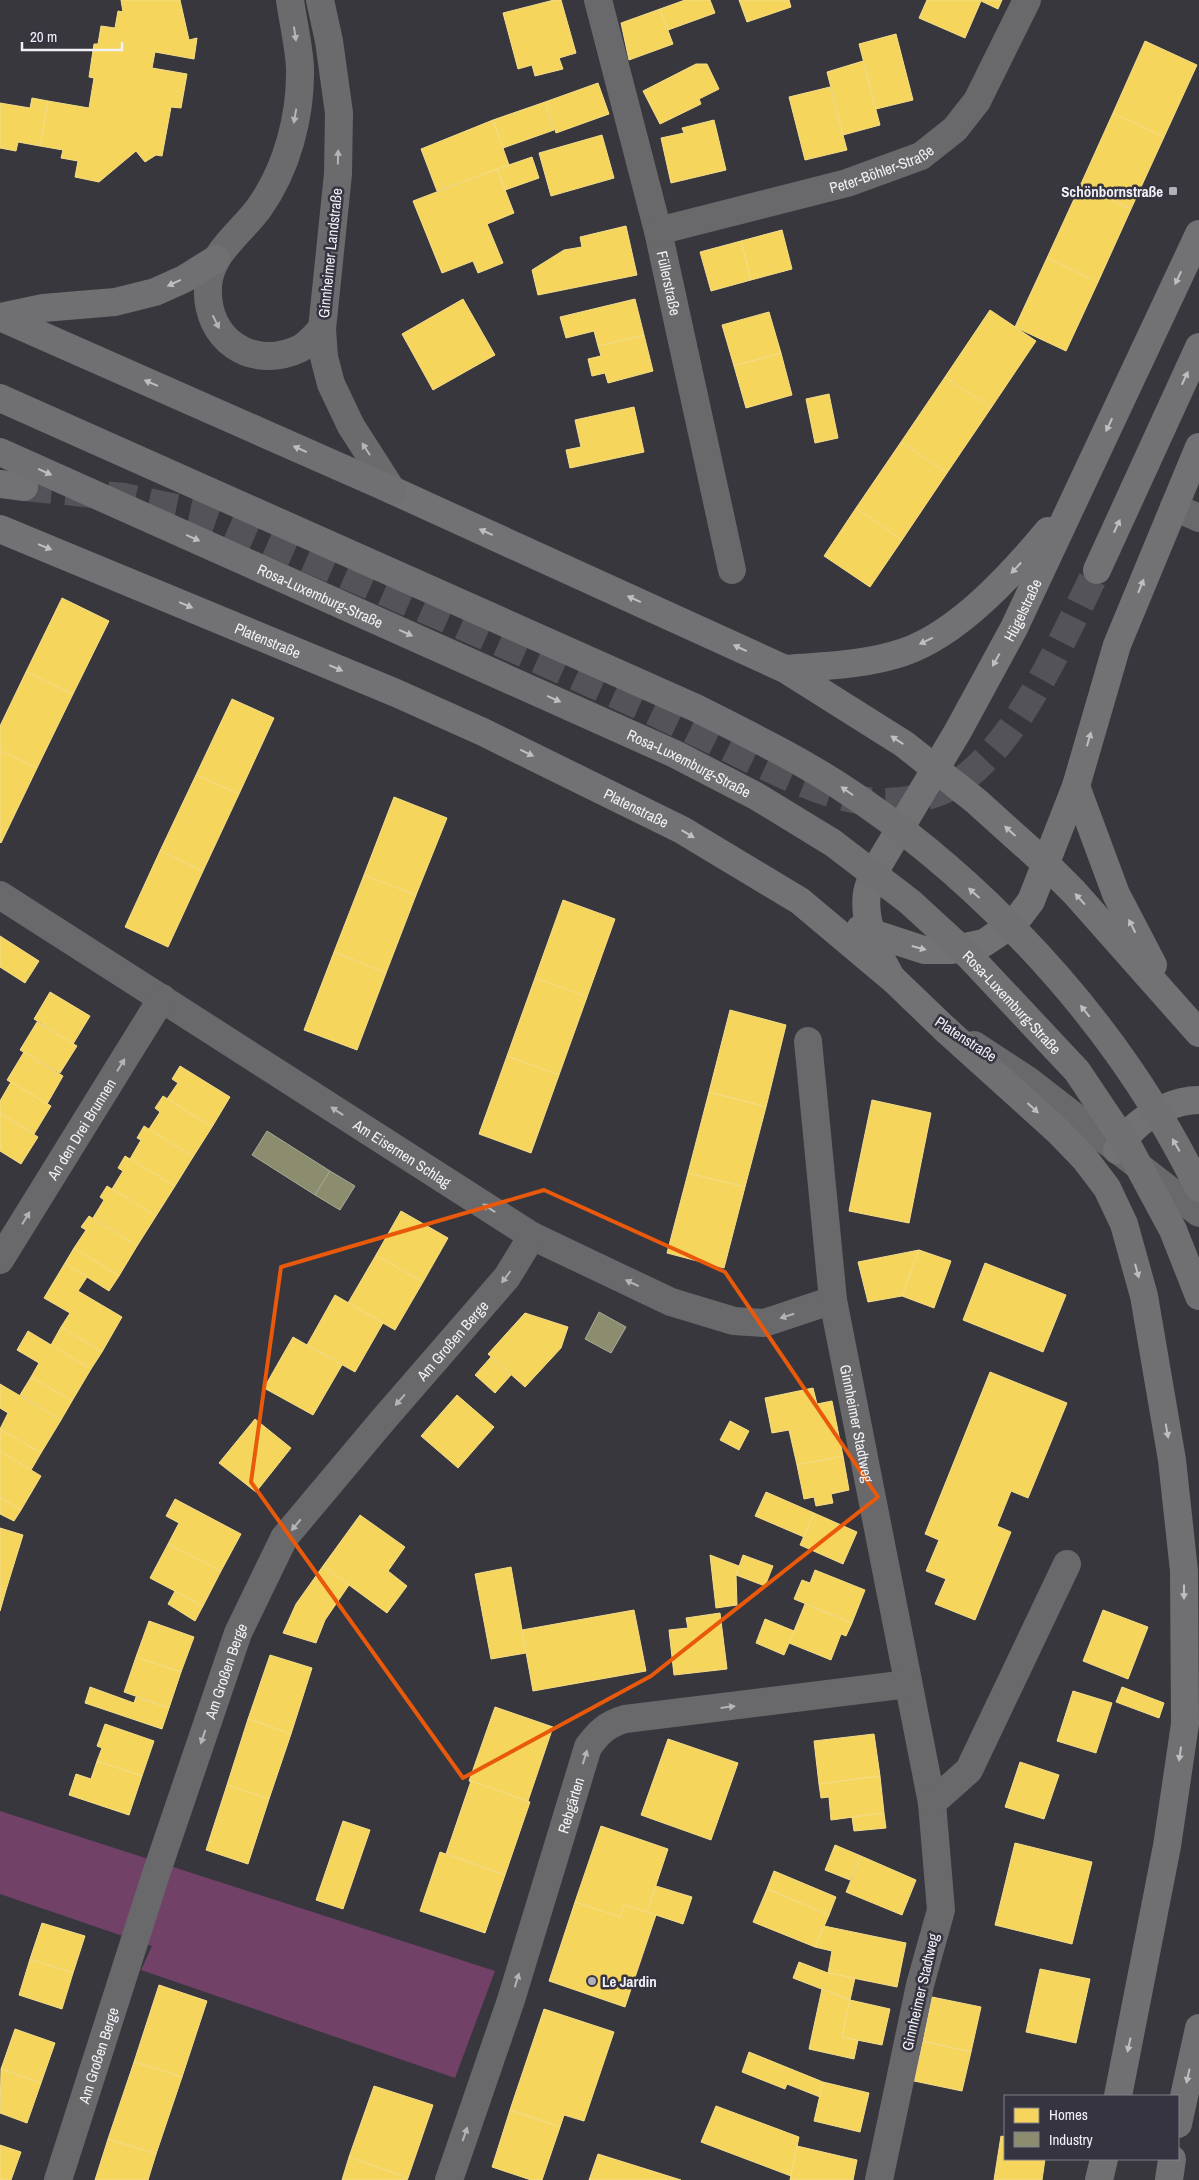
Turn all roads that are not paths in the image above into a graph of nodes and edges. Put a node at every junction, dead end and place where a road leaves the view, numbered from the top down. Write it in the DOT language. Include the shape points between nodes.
graph roads {
  1 [pos="290,0"];
  2 [pos="320,0"];
  3 [pos="598,0"];
  4 [pos="1027,0"];
  5 [pos="658,231"];
  6 [pos="1199,234"];
  7 [pos="216,259"];
  8 [pos="0,318"];
  9 [pos="322,329"];
  10 [pos="1199,347"];
  11 [pos="0,398"];
  12 [pos="1199,447"];
  13 [pos="0,452"];
  14 [pos="392,490"];
  15 [pos="1071,505"];
  16 [pos="1174,507"];
  17 [pos="1199,518"];
  18 [pos="0,529"];
  19 [pos="732,570"];
  20 [pos="1097,570"];
  21 [pos="784,669"];
  22 [pos="936,769"];
  23 [pos="1076,786"];
  24 [pos="1046,864"];
  25 [pos="0,895"];
  26 [pos="800,901"];
  27 [pos="872,933"];
  28 [pos="894,980"];
  29 [pos="162,998"];
  30 [pos="1171,1000"];
  31 [pos="945,1029"];
  32 [pos="1199,1033"];
  33 [pos="808,1041"];
  34 [pos="1199,1100"];
  35 [pos="1117,1150"];
  36 [pos="1107,1188"];
  37 [pos="1199,1188"];
  38 [pos="1199,1213"];
  39 [pos="532,1236"];
  40 [pos="0,1260"];
  41 [pos="1199,1296"];
  42 [pos="833,1300"];
  43 [pos="1067,1564"];
  44 [pos="908,1684"];
  45 [pos="932,1803"];
  46 [pos="1199,2028"];
  47 [pos="1118,2095"];
  48 [pos="1179,2119"];
  49 [pos="1104,2160"];
  50 [pos="1172,2160"];
  51 [pos="58,2180"];
  52 [pos="449,2180"];
  53 [pos="878,2180"];
  54 [pos="1099,2180"];
  55 [pos="1169,2180"];
  1 -- 7 [label="main road, one-way" via="300,68 289,145 275,182 259,209"];
  9 -- 2 [label="main road, Ginnheimer Landstraße, one-way" via="338,174 339,113"];
  3 -- 5 [label="street, Füllerstraße"];
  4 -- 5 [label="street, Peter-Böhler-Straße" via="978,101 955,129 921,156 847,183"];
  5 -- 19 [label="street, Füllerstraße"];
  6 -- 15 [label="main road, Hügelstraße, one-way"];
  7 -- 8 [label="highway, one-way" via="155,292 115,302 43,308"];
  7 -- 9 [label="main road, one-way" via="210,272 209,300 214,322 230,344 246,352 271,357 302,348"];
  14 -- 8 [label="highway, one-way"];
  14 -- 9 [label="main road, Ginnheimer Landstraße, one-way" via="351,426 331,384 324,357"];
  20 -- 10 [label="main road, one-way"];
  37 -- 11 [label="highway, one-way" via="1155,1108 1107,1038 1060,980 1004,920 926,850 841,787 696,708"];
  12 -- 16 [label="main road"];
  13 -- 41 [label="highway, Rosa-Luxemburg-Straße, one-way" via="675,754 756,796 833,843 910,902 963,951 1077,1071 1130,1150 1172,1230"];
  21 -- 14 [label="main road, one-way"];
  15 -- 21 [label="main road, one-way" via="1013,572 967,614 935,637 906,652 876,660"];
  15 -- 22 [label="main road, Hügelstraße, one-way" via="1014,628"];
  16 -- 17 [label="street"];
  23 -- 16 [label="main road, one-way" via="1117,645"];
  18 -- 26 [label="main road, Platenstraße, one-way" via="483,732 682,830"];
  22 -- 21 [label="main road, one-way" via="904,744"];
  24 -- 22 [label="main road, one-way"];
  22 -- 27 [label="main road, Hügelstraße" via="874,874 867,892 867,916"];
  23 -- 24 [label="main road"];
  30 -- 23 [label="main road, one-way" via="1116,894"];
  27 -- 24 [label="main road, one-way" via="924,950 951,950 984,943 1015,922 1031,901"];
  30 -- 24 [label="main road, one-way"];
  25 -- 29 [label="street, Am Eisernen Schlag"];
  26 -- 27 [label="main road"];
  26 -- 28 [label="main road, Platenstraße"];
  27 -- 28 [label="main road, Hügelstraße" via="882,961"];
  28 -- 31 [label="main road, Platenstraße"];
  39 -- 29 [label="street, Am Eisernen Schlag, one-way"];
  40 -- 29 [label="street, An den Drei Brunnen, one-way"];
  30 -- 32 [label="main road"];
  31 -- 35 [label="street, Platenstraße" via="1029,1081"];
  31 -- 36 [label="highway, one-way" via="1058,1131"];
  33 -- 42 [label="street, Ginnheimer Stadtweg"];
  34 -- 35 [label="main road" via="1185,1100 1157,1112 1133,1128"];
  35 -- 36 [label="highway"];
  35 -- 38 [label="street, Platenstraße"];
  36 -- 47 [label="highway, one-way" via="1124,1224 1144,1296 1172,1460 1184,1571 1185,1724 1168,1846"];
  42 -- 39 [label="street, Am Eisernen Schlag, one-way" via="764,1323 734,1321 671,1302"];
  39 -- 51 [label="street, Am Großen Berge, one-way" via="507,1277 284,1538 238,1633 156,1874"];
  42 -- 44 [label="street, Ginnheimer Stadtweg"];
  43 -- 45 [label="street" via="969,1770"];
  44 -- 45 [label="street, Ginnheimer Stadtweg"];
  52 -- 44 [label="street, Rebgärten, one-way" via="510,2000 588,1747 598,1734 612,1723 625,1719"];
  45 -- 53 [label="street, Ginnheimer Stadtweg" via="940,1910 920,1985"];
  46 -- 48 [label="highway, one-way"];
  49 -- 54 [label="highway"];
  50 -- 55 [label="highway"];
}
